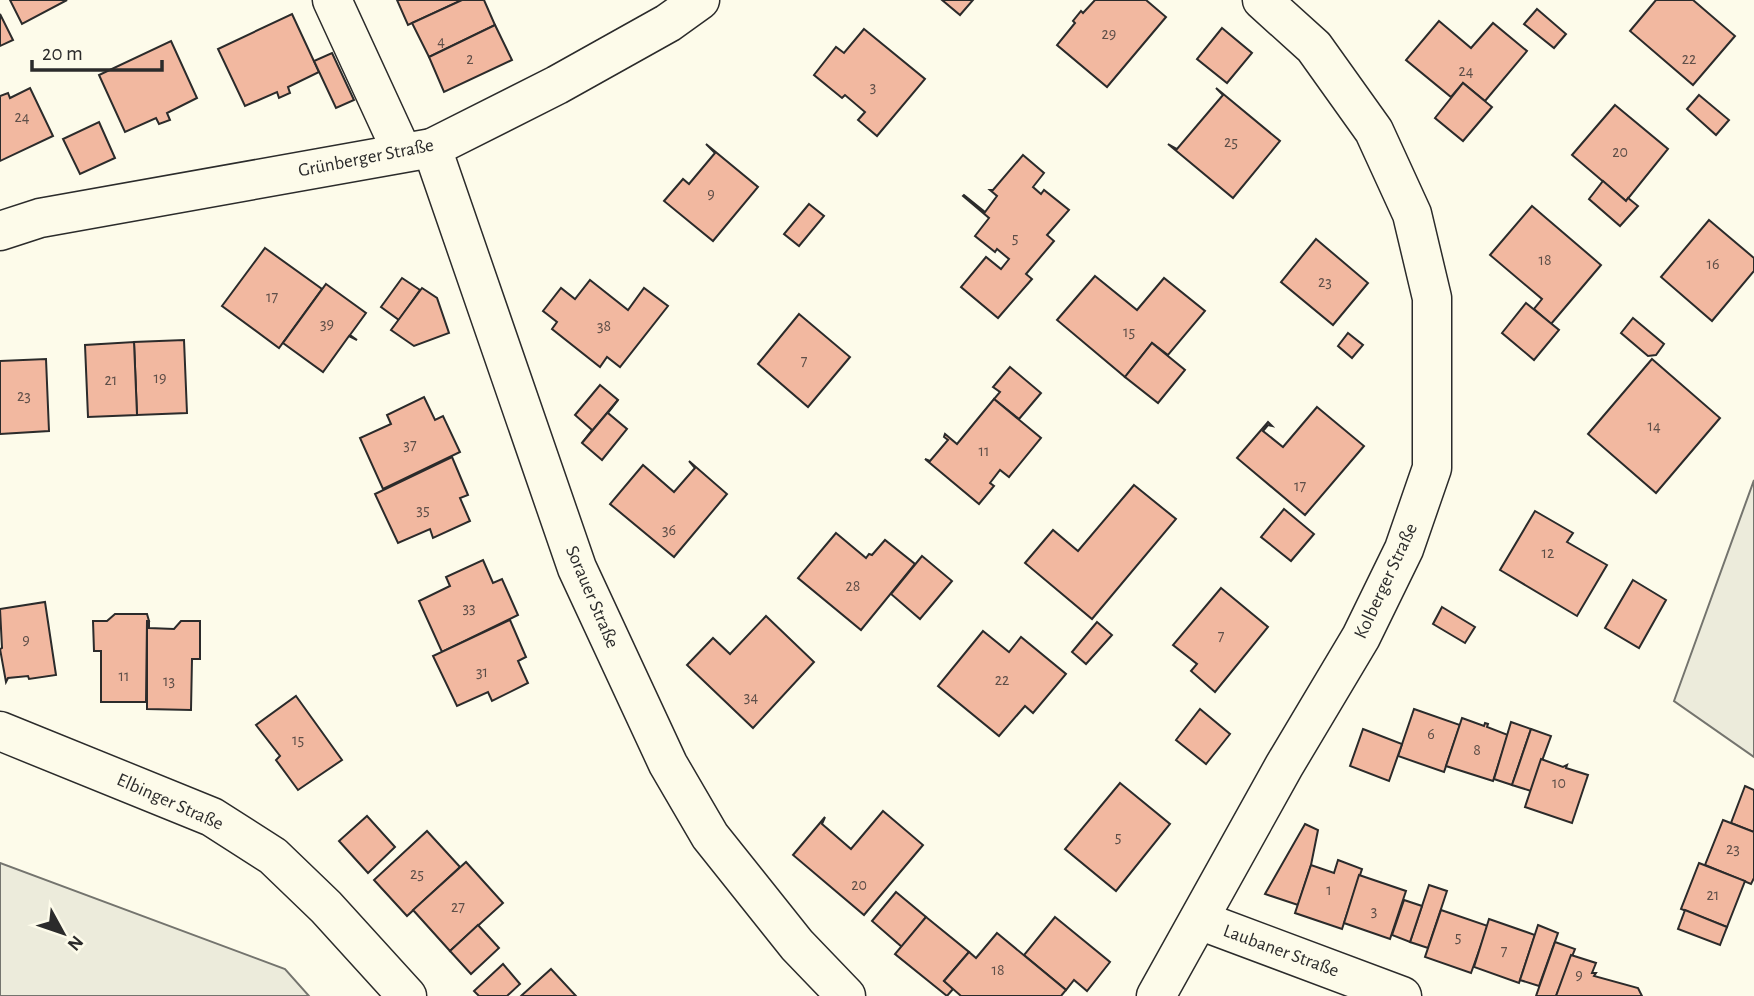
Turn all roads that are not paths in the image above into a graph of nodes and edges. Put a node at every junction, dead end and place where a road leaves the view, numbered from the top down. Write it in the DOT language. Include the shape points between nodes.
graph roads {
  1 [pos="332,0"];
  2 [pos="701,0"];
  3 [pos="1262,0"];
  4 [pos="417,150"];
  5 [pos="0,231"];
  6 [pos="0,731"];
  7 [pos="1199,920"];
  8 [pos="407,996"];
  9 [pos="846,996"];
  10 [pos="1156,996"];
  11 [pos="1402,996"];
  1 -- 4 [label="street, Sorauer Straße"];
  2 -- 4 [label="street, Grünberger Straße" via="557,85"];
  3 -- 7 [label="street, Kolberger Straße" via="1314,47 1374,131 1412,214 1432,298 1432,468 1404,549 1361,638 1284,765"];
  4 -- 5 [label="street, Grünberger Straße" via="40,218"];
  4 -- 9 [label="street, Sorauer Straße" via="577,568 668,764 710,836 797,945"];
  6 -- 8 [label="street, Elbinger Straße" via="212,817 273,856"];
  7 -- 10 [label="street, Kolberger Straße"];
  7 -- 11 [label="street, Laubaner Straße"];
}
